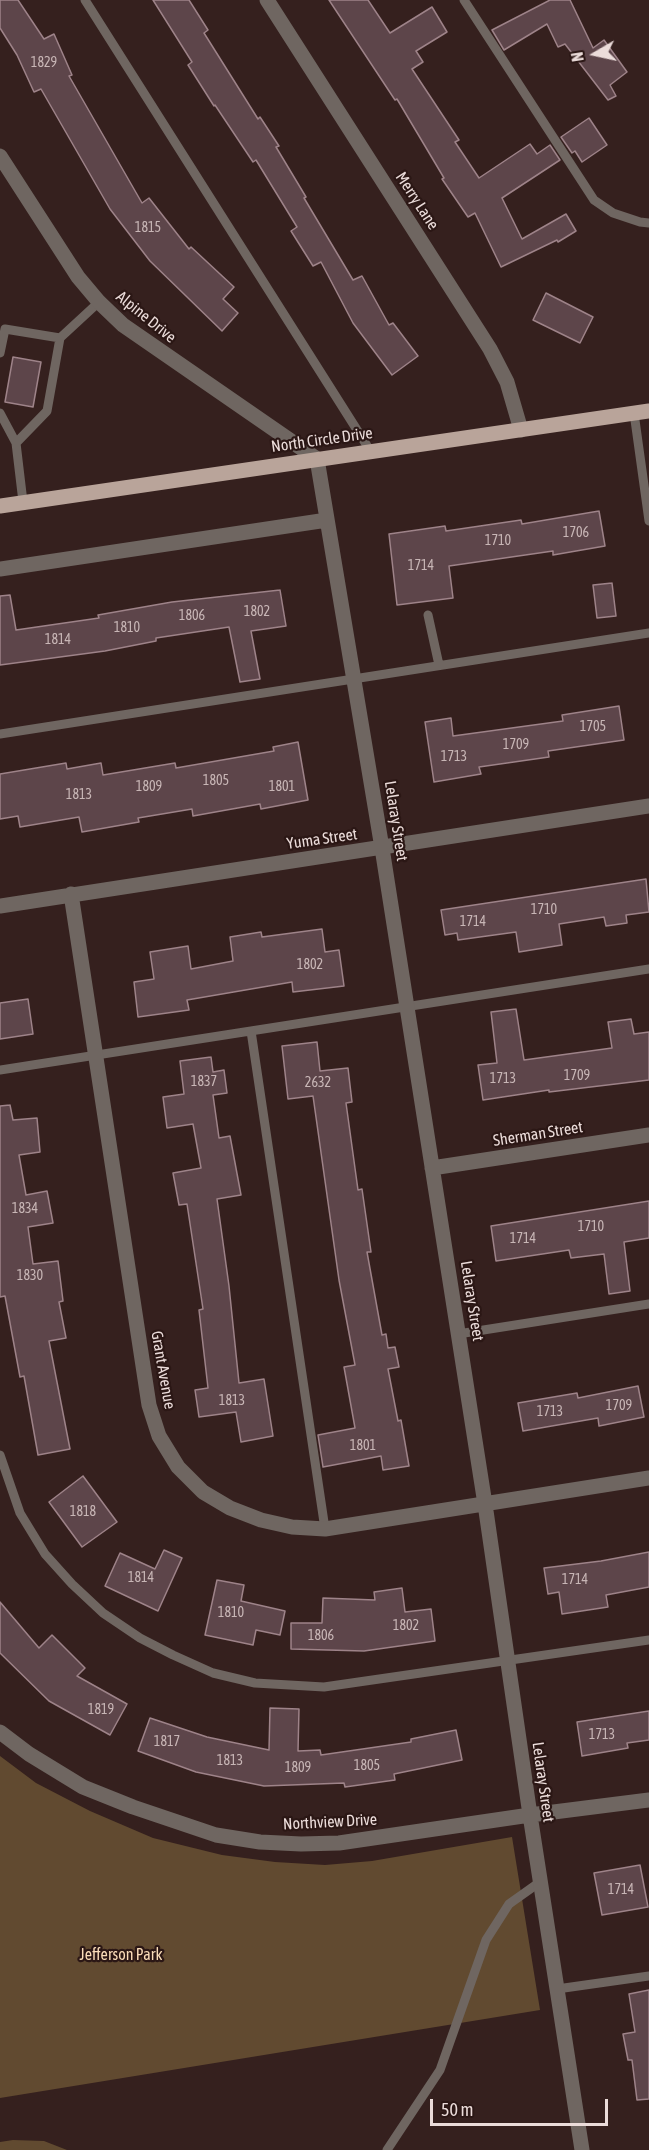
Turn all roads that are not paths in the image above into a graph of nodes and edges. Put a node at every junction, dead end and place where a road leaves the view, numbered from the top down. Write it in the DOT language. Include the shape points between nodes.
graph roads {
  1 [pos="85,0"];
  2 [pos="267,0"];
  3 [pos="464,0"];
  4 [pos="0,156"];
  5 [pos="649,223"];
  6 [pos="99,302"];
  7 [pos="60,338"];
  8 [pos="0,353"];
  9 [pos="641,412"];
  10 [pos="0,413"];
  11 [pos="521,430"];
  12 [pos="16,443"];
  13 [pos="371,452"];
  14 [pos="317,459"];
  15 [pos="23,502"];
  16 [pos="0,506"];
  17 [pos="327,520"];
  18 [pos="649,521"];
  19 [pos="0,569"];
  20 [pos="428,615"];
  21 [pos="649,633"];
  22 [pos="439,665"];
  23 [pos="354,679"];
  24 [pos="0,734"];
  25 [pos="649,806"];
  26 [pos="382,848"];
  27 [pos="71,894"];
  28 [pos="0,906"];
  29 [pos="649,969"];
  30 [pos="406,1007"];
  31 [pos="250,1031"];
  32 [pos="96,1055"];
  33 [pos="0,1070"];
  34 [pos="649,1135"];
  35 [pos="432,1168"];
  36 [pos="649,1304"];
  37 [pos="458,1334"];
  38 [pos="0,1455"];
  39 [pos="649,1478"];
  40 [pos="485,1504"];
  41 [pos="325,1529"];
  42 [pos="649,1640"];
  43 [pos="508,1662"];
  44 [pos="0,1732"];
  45 [pos="649,1800"];
  46 [pos="530,1815"];
  47 [pos="540,1882"];
  48 [pos="649,1976"];
  49 [pos="556,1989"];
  50 [pos="387,2150"];
  51 [pos="582,2150"];
  1 -- 13 [label="lane"];
  2 -- 11 [label="street, Merry Lane" via="490,349 507,382"];
  3 -- 5 [label="lane" via="594,200 613,213"];
  4 -- 6 [label="street, Alpine Drive" via="78,277"];
  6 -- 7 [label="lane"];
  6 -- 14 [label="street, Alpine Drive" via="154,348"];
  7 -- 8 [label="lane" via="5,329"];
  7 -- 12 [label="lane" via="47,411"];
  9 -- 11 [label="main road, North Circle Drive"];
  9 -- 18 [label="lane"];
  10 -- 12 [label="lane"];
  11 -- 13 [label="main road, North Circle Drive"];
  12 -- 15 [label="lane"];
  13 -- 14 [label="main road, North Circle Drive"];
  14 -- 15 [label="main road, North Circle Drive"];
  14 -- 17 [label="street, Lelaray Street"];
  15 -- 16 [label="main road, North Circle Drive"];
  17 -- 19 [label="street"];
  17 -- 23 [label="street, Lelaray Street"];
  20 -- 22 [label="lane"];
  21 -- 22 [label="lane"];
  22 -- 23 [label="lane"];
  23 -- 24 [label="lane"];
  23 -- 26 [label="street, Lelaray Street"];
  25 -- 26 [label="street, Yuma Street"];
  26 -- 27 [label="street, Yuma Street"];
  26 -- 30 [label="street, Lelaray Street"];
  27 -- 28 [label="street, Yuma Street"];
  27 -- 32 [label="street, Grant Avenue"];
  29 -- 30 [label="lane"];
  30 -- 31 [label="lane"];
  30 -- 35 [label="street, Lelaray Street"];
  31 -- 32 [label="lane"];
  31 -- 41 [label="lane"];
  32 -- 33 [label="lane"];
  32 -- 41 [label="street, Grant Avenue" via="149,1405 159,1436 178,1467 203,1492 230,1508 292,1527"];
  34 -- 35 [label="street, Sherman Street"];
  35 -- 37 [label="street, Lelaray Street"];
  36 -- 37 [label="lane"];
  37 -- 40 [label="street, Lelaray Street"];
  38 -- 43 [label="lane" via="20,1513 45,1554 72,1584 103,1613 140,1638 213,1673 255,1683 324,1687"];
  39 -- 40 [label="street, Grant Avenue"];
  40 -- 41 [label="street, Grant Avenue"];
  40 -- 43 [label="street, Lelaray Street"];
  42 -- 43 [label="lane"];
  43 -- 46 [label="street, Lelaray Street"];
  44 -- 46 [label="street, Northview Drive" via="83,1787 216,1835 260,1842 339,1843"];
  45 -- 46 [label="street, Northview Drive"];
  46 -- 47 [label="street, Lelaray Street"];
  47 -- 49 [label="street, Lelaray Street"];
  47 -- 50 [label="lane" via="509,1904 486,1940 440,2070"];
  48 -- 49 [label="lane"];
  49 -- 51 [label="street, Lelaray Street"];
}
